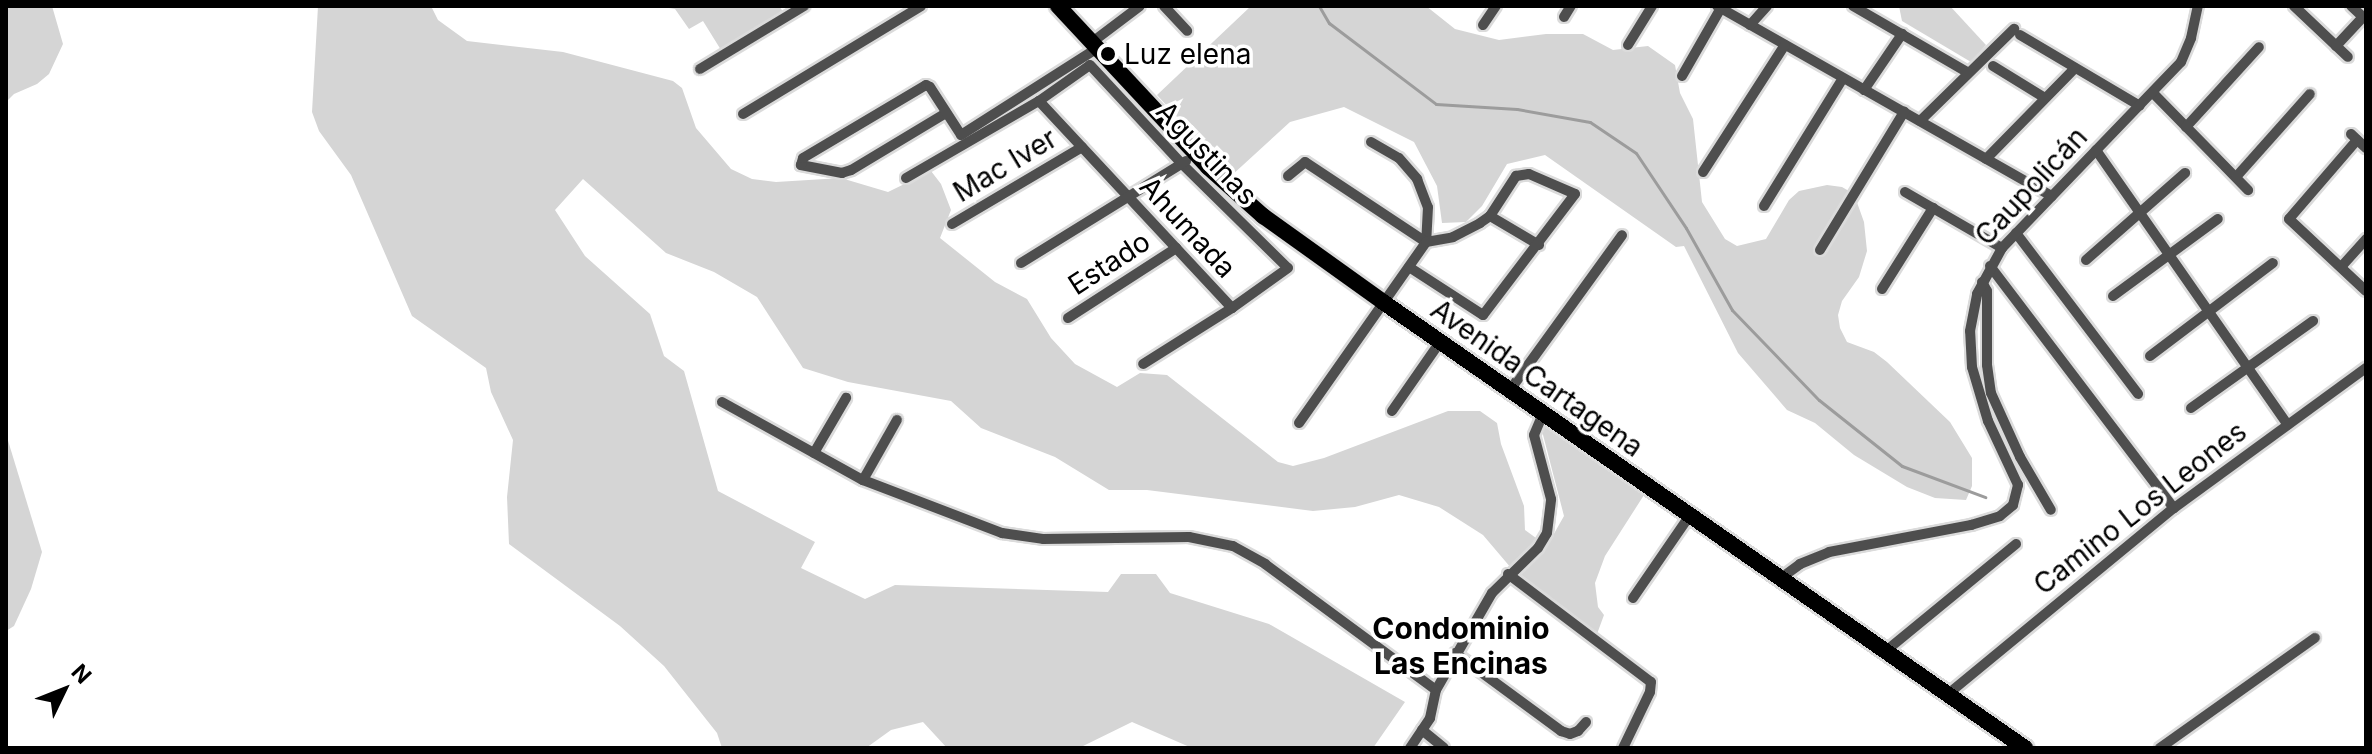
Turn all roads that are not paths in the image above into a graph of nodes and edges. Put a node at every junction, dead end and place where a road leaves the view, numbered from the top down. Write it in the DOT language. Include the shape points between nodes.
graph roads {
  1 [pos="804,6"];
  2 [pos="921,6"];
  3 [pos="1058,6"];
  4 [pos="1140,6"];
  5 [pos="1164,6"];
  6 [pos="1496,6"];
  7 [pos="1571,6"];
  8 [pos="1652,6"];
  9 [pos="1767,6"];
  10 [pos="1853,6"];
  11 [pos="2198,6"];
  12 [pos="2294,6"];
  13 [pos="2351,6"];
  14 [pos="1719,7"];
  15 [pos="1564,17"];
  16 [pos="1483,25"];
  17 [pos="1750,25"];
  18 [pos="1187,31"];
  19 [pos="1902,34"];
  20 [pos="1628,45"];
  21 [pos="1785,45"];
  22 [pos="1093,46"];
  23 [pos="2336,46"];
  24 [pos="2259,47"];
  25 [pos="2348,57"];
  26 [pos="1993,66"];
  27 [pos="2075,68"];
  28 [pos="700,69"];
  29 [pos="1967,72"];
  30 [pos="1682,76"];
  31 [pos="1843,78"];
  32 [pos="1864,90"];
  33 [pos="2153,93"];
  34 [pos="2310,94"];
  35 [pos="2045,98"];
  36 [pos="1039,101"];
  37 [pos="2140,106"];
  38 [pos="1904,112"];
  39 [pos="946,113"];
  40 [pos="743,114"];
  41 [pos="1920,121"];
  42 [pos="2186,127"];
  43 [pos="1371,142"];
  44 [pos="1082,147"];
  45 [pos="2366,148"];
  46 [pos="2096,150"];
  47 [pos="1986,159"];
  48 [pos="1190,160"];
  49 [pos="1703,172"];
  50 [pos="2185,173"];
  51 [pos="1288,176"];
  52 [pos="2236,177"];
  53 [pos="906,178"];
  54 [pos="2248,190"];
  55 [pos="1905,192"];
  56 [pos="2052,196"];
  57 [pos="1128,198"];
  58 [pos="1764,206"];
  59 [pos="1933,208"];
  60 [pos="2141,212"];
  61 [pos="1490,216"];
  62 [pos="2218,219"];
  63 [pos="952,224"];
  64 [pos="2016,233"];
  65 [pos="1622,235"];
  66 [pos="2366,239"];
  67 [pos="1426,242"];
  68 [pos="1539,245"];
  69 [pos="1176,248"];
  70 [pos="2002,248"];
  71 [pos="1820,250"];
  72 [pos="2169,254"];
  73 [pos="2086,260"];
  74 [pos="1021,263"];
  75 [pos="2273,263"];
  76 [pos="1990,266"];
  77 [pos="1409,267"];
  78 [pos="2341,267"];
  79 [pos="1982,282"];
  80 [pos="1882,289"];
  81 [pos="2366,291"];
  82 [pos="2113,296"];
  83 [pos="1383,302"];
  84 [pos="1232,308"];
  85 [pos="2209,312"];
  86 [pos="1068,318"];
  87 [pos="2313,321"];
  88 [pos="1440,342"];
  89 [pos="2150,356"];
  90 [pos="1143,364"];
  91 [pos="2248,367"];
  92 [pos="2366,368"];
  93 [pos="1510,390"];
  94 [pos="2138,394"];
  95 [pos="846,398"];
  96 [pos="722,402"];
  97 [pos="2191,408"];
  98 [pos="1392,411"];
  99 [pos="1543,414"];
  100 [pos="897,420"];
  101 [pos="1299,423"];
  102 [pos="2288,425"];
  103 [pos="814,453"];
  104 [pos="863,480"];
  105 [pos="2174,508"];
  106 [pos="2051,510"];
  107 [pos="1690,515"];
  108 [pos="2016,544"];
  109 [pos="1508,574"];
  110 [pos="1781,578"];
  111 [pos="1633,598"];
  112 [pos="2315,638"];
  113 [pos="1887,650"];
  114 [pos="1455,653"];
  115 [pos="1436,690"];
  116 [pos="1948,694"];
  117 [pos="1586,722"];
  118 [pos="1422,730"];
  119 [pos="1410,748"];
  120 [pos="1444,748"];
  121 [pos="1623,748"];
  122 [pos="2025,748"];
  123 [pos="2160,748"];
  1 -- 28 [label="street"];
  2 -- 40 [label="street"];
  3 -- 22 [label="main road, Avenida Cartagena"];
  4 -- 22 [label="street"];
  5 -- 18 [label="street"];
  6 -- 16 [label="street"];
  7 -- 15 [label="street"];
  8 -- 20 [label="street"];
  9 -- 17 [label="street"];
  10 -- 19 [label="street"];
  11 -- 33 [label="street, Caupolicán" via="2181,62"];
  12 -- 23 [label="street"];
  13 -- 23 [label="street" via="2363,17"];
  14 -- 17 [label="street"];
  14 -- 30 [label="street"];
  17 -- 21 [label="street"];
  19 -- 29 [label="street"];
  19 -- 32 [label="street"];
  21 -- 31 [label="street"];
  21 -- 49 [label="street"];
  22 -- 39 [label="street" via="961,135"];
  22 -- 48 [label="main road, Avenida Cartagena"];
  23 -- 25 [label="street"];
  24 -- 42 [label="street"];
  26 -- 35 [label="street"];
  27 -- 29 [label="street" via="2017,32"];
  27 -- 35 [label="street"];
  27 -- 37 [label="street"];
  29 -- 41 [label="street"];
  31 -- 32 [label="street"];
  31 -- 58 [label="street"];
  32 -- 38 [label="street"];
  33 -- 37 [label="street, Caupolicán"];
  33 -- 42 [label="street"];
  34 -- 52 [label="street"];
  35 -- 47 [label="street"];
  36 -- 44 [label="street, Ahumada"];
  36 -- 48 [label="street, Agustinas" via="1090,65"];
  36 -- 53 [label="street"];
  37 -- 46 [label="street, Caupolicán"];
  38 -- 41 [label="street"];
  38 -- 71 [label="street"];
  39 -- 39 [label="street" via="930,87 922,86 803,158 801,165 851,170"];
  41 -- 47 [label="street"];
  42 -- 52 [label="street"];
  43 -- 67 [label="street" via="1399,158 1417,179 1428,207"];
  44 -- 57 [label="street, Ahumada"];
  44 -- 63 [label="street, Mac Iver"];
  45 -- 78 [label="street" via="2354,137 2289,219"];
  46 -- 56 [label="street, Caupolicán"];
  46 -- 60 [label="street"];
  47 -- 56 [label="street"];
  48 -- 57 [label="street"];
  48 -- 83 [label="main road, Avenida Cartagena"];
  48 -- 84 [label="street, Agustinas" via="1288,268"];
  50 -- 60 [label="street"];
  51 -- 67 [label="street" via="1305,162"];
  52 -- 54 [label="street"];
  55 -- 59 [label="street"];
  56 -- 64 [label="street, Caupolicán"];
  57 -- 69 [label="street, Ahumada"];
  57 -- 74 [label="street"];
  59 -- 70 [label="street"];
  59 -- 80 [label="street"];
  60 -- 72 [label="street"];
  60 -- 73 [label="street"];
  61 -- 67 [label="street" via="1462,234"];
  61 -- 68 [label="street"];
  61 -- 68 [label="street" via="1516,176 1529,174 1575,194"];
  62 -- 72 [label="street"];
  64 -- 70 [label="street, Caupolicán"];
  64 -- 94 [label="street"];
  65 -- 93 [label="street"];
  66 -- 78 [label="street"];
  67 -- 77 [label="street"];
  68 -- 77 [label="street" via="1483,315"];
  69 -- 84 [label="street, Ahumada"];
  69 -- 86 [label="street, Estado"];
  70 -- 76 [label="street, Caupolicán"];
  72 -- 82 [label="street"];
  72 -- 85 [label="street"];
  75 -- 85 [label="street"];
  76 -- 79 [label="street, Caupolicán"];
  76 -- 105 [label="street"];
  77 -- 83 [label="street"];
  78 -- 81 [label="street"];
  79 -- 106 [label="street" via="1987,291 1991,393"];
  79 -- 110 [label="street, Caupolicán" via="1971,318 1972,367 1988,421 2018,485 2013,505 2000,516 1971,525 1829,552"];
  83 -- 88 [label="main road, Avenida Cartagena"];
  83 -- 101 [label="street"];
  84 -- 90 [label="street, Ahumada"];
  85 -- 89 [label="street"];
  85 -- 91 [label="street"];
  87 -- 91 [label="street"];
  88 -- 93 [label="main road, Avenida Cartagena"];
  88 -- 98 [label="street"];
  91 -- 97 [label="street"];
  91 -- 102 [label="street"];
  92 -- 102 [label="street, Camino Los Leones"];
  93 -- 99 [label="main road, Avenida Cartagena"];
  95 -- 103 [label="street"];
  96 -- 103 [label="street"];
  99 -- 107 [label="main road, Avenida Cartagena"];
  99 -- 109 [label="street" via="1534,435 1551,499 1550,525 1538,548"];
  100 -- 104 [label="street"];
  102 -- 105 [label="street, Camino Los Leones"];
  103 -- 104 [label="street"];
  104 -- 115 [label="street" via="954,518 1022,537 1189,537 1233,546"];
  105 -- 116 [label="street, Camino Los Leones"];
  107 -- 110 [label="main road, Avenida Cartagena"];
  107 -- 111 [label="street"];
  108 -- 113 [label="street"];
  109 -- 114 [label="street"];
  109 -- 121 [label="street" via="1651,682"];
  110 -- 113 [label="main road, Avenida Cartagena"];
  112 -- 123 [label="street"];
  113 -- 116 [label="main road, Avenida Cartagena"];
  114 -- 115 [label="street"];
  114 -- 117 [label="street" via="1561,731 1570,734"];
  115 -- 118 [label="street" via="1433,712"];
  116 -- 122 [label="main road, Avenida Cartagena"];
  118 -- 119 [label="street"];
  118 -- 120 [label="street"];
}
